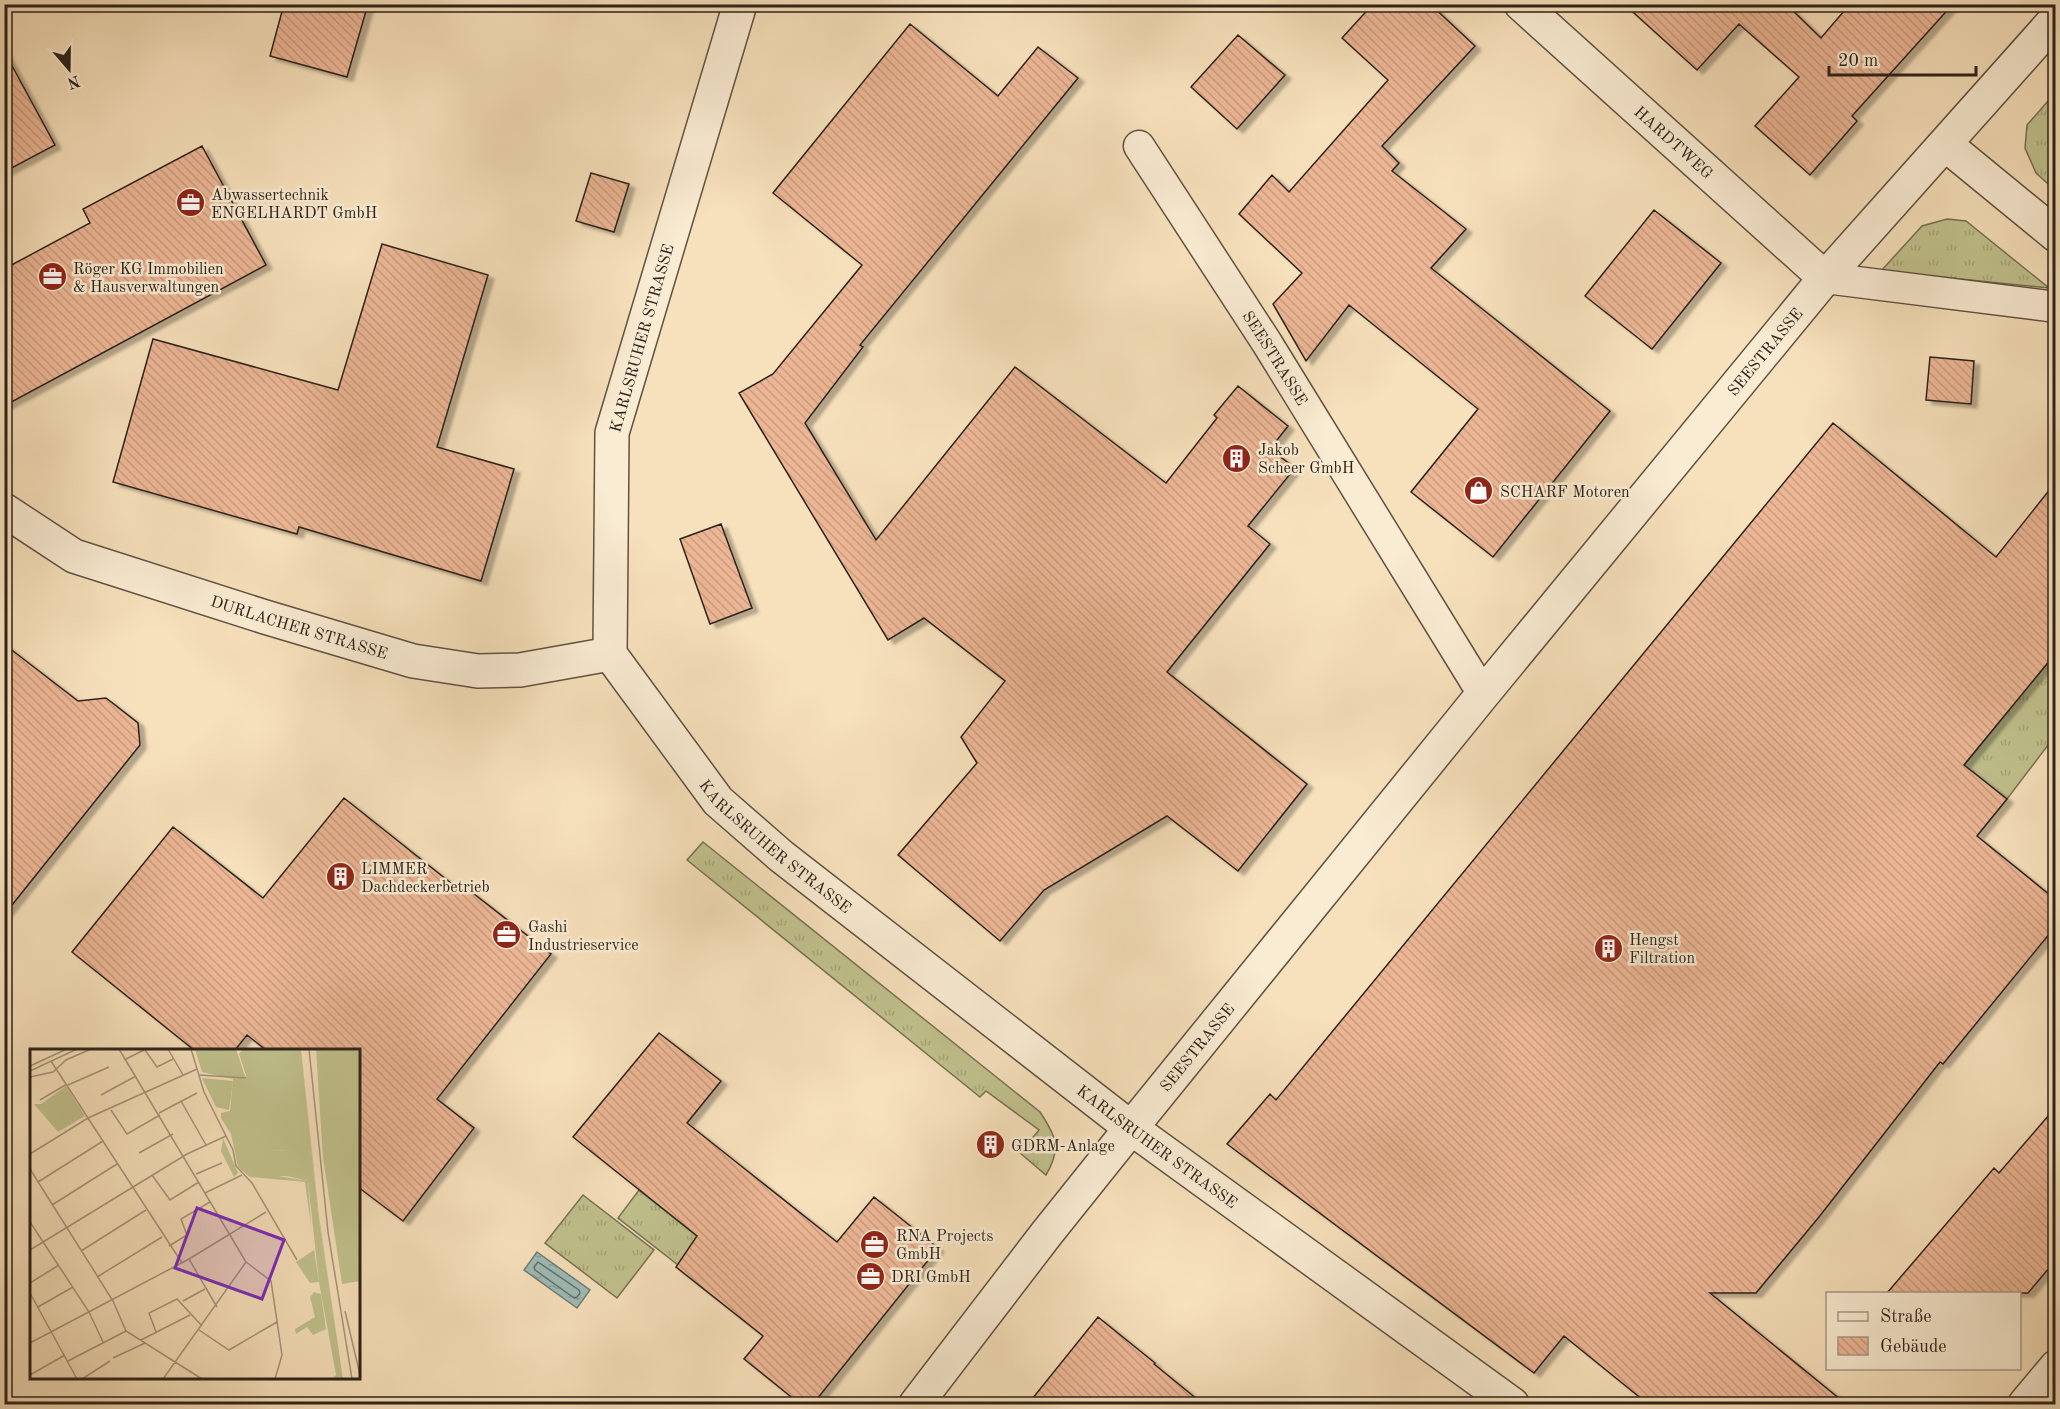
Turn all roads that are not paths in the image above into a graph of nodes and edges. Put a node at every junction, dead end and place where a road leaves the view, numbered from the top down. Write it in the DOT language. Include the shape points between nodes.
graph roads {
  1 [pos="740,4"];
  2 [pos="1521,4"];
  3 [pos="2055,19"];
  4 [pos="1945,144"];
  5 [pos="1139,146"];
  6 [pos="2055,235"];
  7 [pos="1826,278"];
  8 [pos="2055,307"];
  9 [pos="4,510"];
  10 [pos="610,654"];
  11 [pos="1483,694"];
  12 [pos="1131,1128"];
  13 [pos="2055,1367"];
  14 [pos="916,1404"];
  15 [pos="1512,1404"];
  16 [pos="2025,1404"];
  1 -- 10 [label="street, KARLSRUHER STRASSE" via="612,433"];
  2 -- 7 [label="street, HARDTWEG"];
  3 -- 4 [label="street, SEESTRASSE"];
  4 -- 6 [label="street"];
  4 -- 7 [label="street, SEESTRASSE"];
  5 -- 11 [label="lane, SEESTRASSE" via="1267,343"];
  7 -- 8 [label="lane"];
  7 -- 11 [label="street, SEESTRASSE"];
  9 -- 10 [label="street, DURLACHER STRASSE" via="74,556 413,661 478,671 520,670"];
  10 -- 12 [label="street, KARLSRUHER STRASSE" via="718,801 781,856"];
  11 -- 12 [label="street, SEESTRASSE"];
  12 -- 14 [label="street, SEESTRASSE"];
  12 -- 15 [label="street, KARLSRUHER STRASSE"];
  13 -- 16 [label="street"];
}
